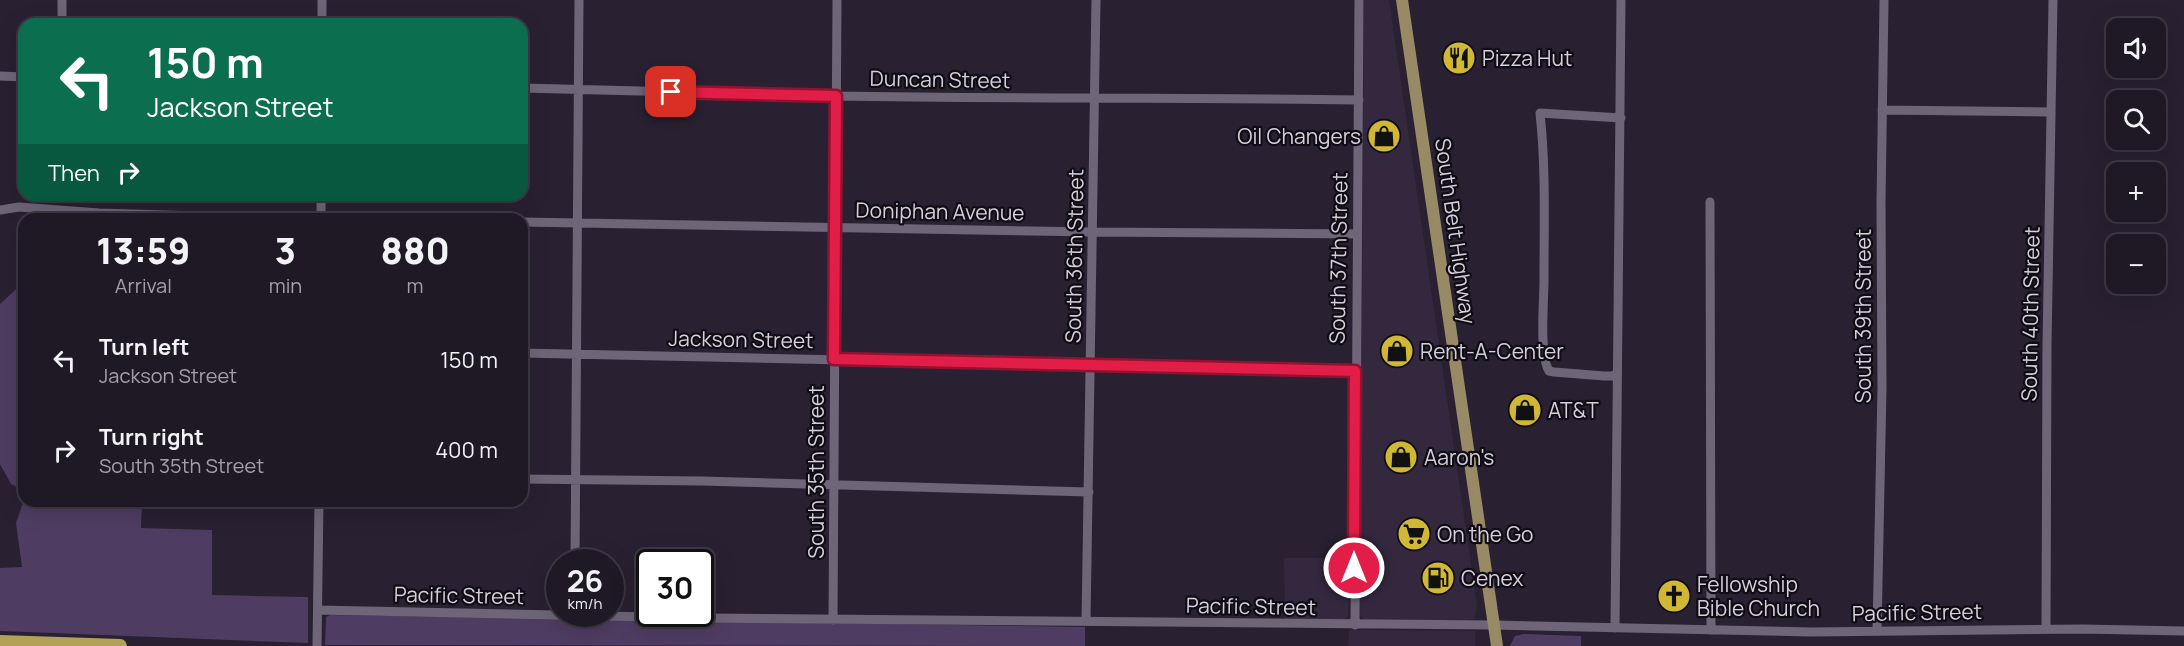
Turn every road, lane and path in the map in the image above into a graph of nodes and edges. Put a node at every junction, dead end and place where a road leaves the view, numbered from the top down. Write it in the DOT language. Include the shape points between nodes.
graph roads {
  1 [pos="62,0"];
  2 [pos="322,0"];
  3 [pos="579,0"];
  4 [pos="837,0"];
  5 [pos="1096,0"];
  6 [pos="1359,0"];
  7 [pos="1402,0"];
  8 [pos="1622,0"];
  9 [pos="1884,0"];
  10 [pos="2053,0"];
  11 [pos="62,18"];
  12 [pos="322,18"];
  13 [pos="0,76"];
  14 [pos="18,77"];
  15 [pos="528,88"];
  16 [pos="578,89"];
  17 [pos="836,96"];
  18 [pos="1095,99"];
  19 [pos="1359,100"];
  20 [pos="1882,110"];
  21 [pos="2051,112"];
  22 [pos="1621,118"];
  23 [pos="1710,202"];
  24 [pos="0,210"];
  25 [pos="99,213"];
  26 [pos="528,222"];
  27 [pos="577,222"];
  28 [pos="835,227"];
  29 [pos="1093,232"];
  30 [pos="1357,234"];
  31 [pos="528,353"];
  32 [pos="576,353"];
  33 [pos="834,359"];
  34 [pos="1090,364"];
  35 [pos="1355,371"];
  36 [pos="1617,374"];
  37 [pos="528,479"];
  38 [pos="576,480"];
  39 [pos="834,486"];
  40 [pos="1089,492"];
  41 [pos="319,507"];
  42 [pos="575,549"];
  43 [pos="318,610"];
  44 [pos="546,614"];
  45 [pos="624,615"];
  46 [pos="833,620"];
  47 [pos="1086,621"];
  48 [pos="1355,625"];
  49 [pos="1494,625"];
  50 [pos="1615,628"];
  51 [pos="2046,629"];
  52 [pos="1711,630"];
  53 [pos="1877,631"];
  54 [pos="2184,631"];
  55 [pos="0,642"];
  56 [pos="120,646"];
  57 [pos="317,646"];
  58 [pos="1497,646"];
  1 -- 11 [label="street"];
  2 -- 12 [label="street"];
  3 -- 16 [label="street"];
  4 -- 17 [label="street, South 35th Street"];
  5 -- 18 [label="street, South 36th Street"];
  6 -- 19 [label="street, South 37th Street"];
  7 -- 49 [label="main road, South Belt Highway"];
  8 -- 22 [label="street"];
  9 -- 20 [label="street, South 39th Street"];
  10 -- 21 [label="street, South 40th Street"];
  13 -- 14 [label="street"];
  15 -- 16 [label="street, Duncan Street"];
  16 -- 17 [label="street, Duncan Street"];
  16 -- 27 [label="street"];
  17 -- 18 [label="street, Duncan Street"];
  17 -- 28 [label="street, South 35th Street"];
  18 -- 19 [label="street, Duncan Street"];
  18 -- 29 [label="street, South 36th Street"];
  19 -- 30 [label="street, South 37th Street"];
  20 -- 21 [label="street"];
  20 -- 53 [label="street, South 39th Street"];
  21 -- 51 [label="street, South 40th Street"];
  22 -- 36 [label="street"];
  22 -- 36 [label="street" via="1540,113 1544,147 1545,365 1549,371"];
  23 -- 52 [label="street"];
  24 -- 25 [label="street" via="19,207"];
  26 -- 27 [label="street, Doniphan Avenue"];
  27 -- 28 [label="street, Doniphan Avenue"];
  27 -- 32 [label="street"];
  28 -- 29 [label="street, Doniphan Avenue"];
  28 -- 33 [label="street, South 35th Street"];
  29 -- 30 [label="street, Doniphan Avenue"];
  29 -- 34 [label="street, South 36th Street"];
  30 -- 35 [label="street, South 37th Street"];
  31 -- 32 [label="street, Jackson Street"];
  32 -- 33 [label="street, Jackson Street"];
  32 -- 38 [label="street"];
  33 -- 34 [label="street, Jackson Street"];
  33 -- 39 [label="street, South 35th Street"];
  34 -- 35 [label="street, Jackson Street"];
  34 -- 40 [label="street, South 36th Street"];
  35 -- 48 [label="street, South 37th Street"];
  36 -- 50 [label="street"];
  37 -- 38 [label="street"];
  38 -- 39 [label="street"];
  38 -- 42 [label="street"];
  39 -- 40 [label="street"];
  39 -- 46 [label="street, South 35th Street"];
  40 -- 47 [label="street, South 36th Street"];
  41 -- 43 [label="street"];
  43 -- 44 [label="street, Pacific Street"];
  43 -- 57 [label="street"];
  45 -- 46 [label="street, Pacific Street"];
  46 -- 47 [label="street, Pacific Street"];
  47 -- 48 [label="street, Pacific Street"];
  48 -- 49 [label="street, Pacific Street"];
  49 -- 50 [label="street, Pacific Street"];
  49 -- 58 [label="main road, South Belt Highway"];
  50 -- 52 [label="street, Pacific Street"];
  51 -- 53 [label="street, Pacific Street"];
  51 -- 54 [label="street, Pacific Street"];
  52 -- 53 [label="street, Pacific Street"];
  55 -- 56 [label="highway"];
}
